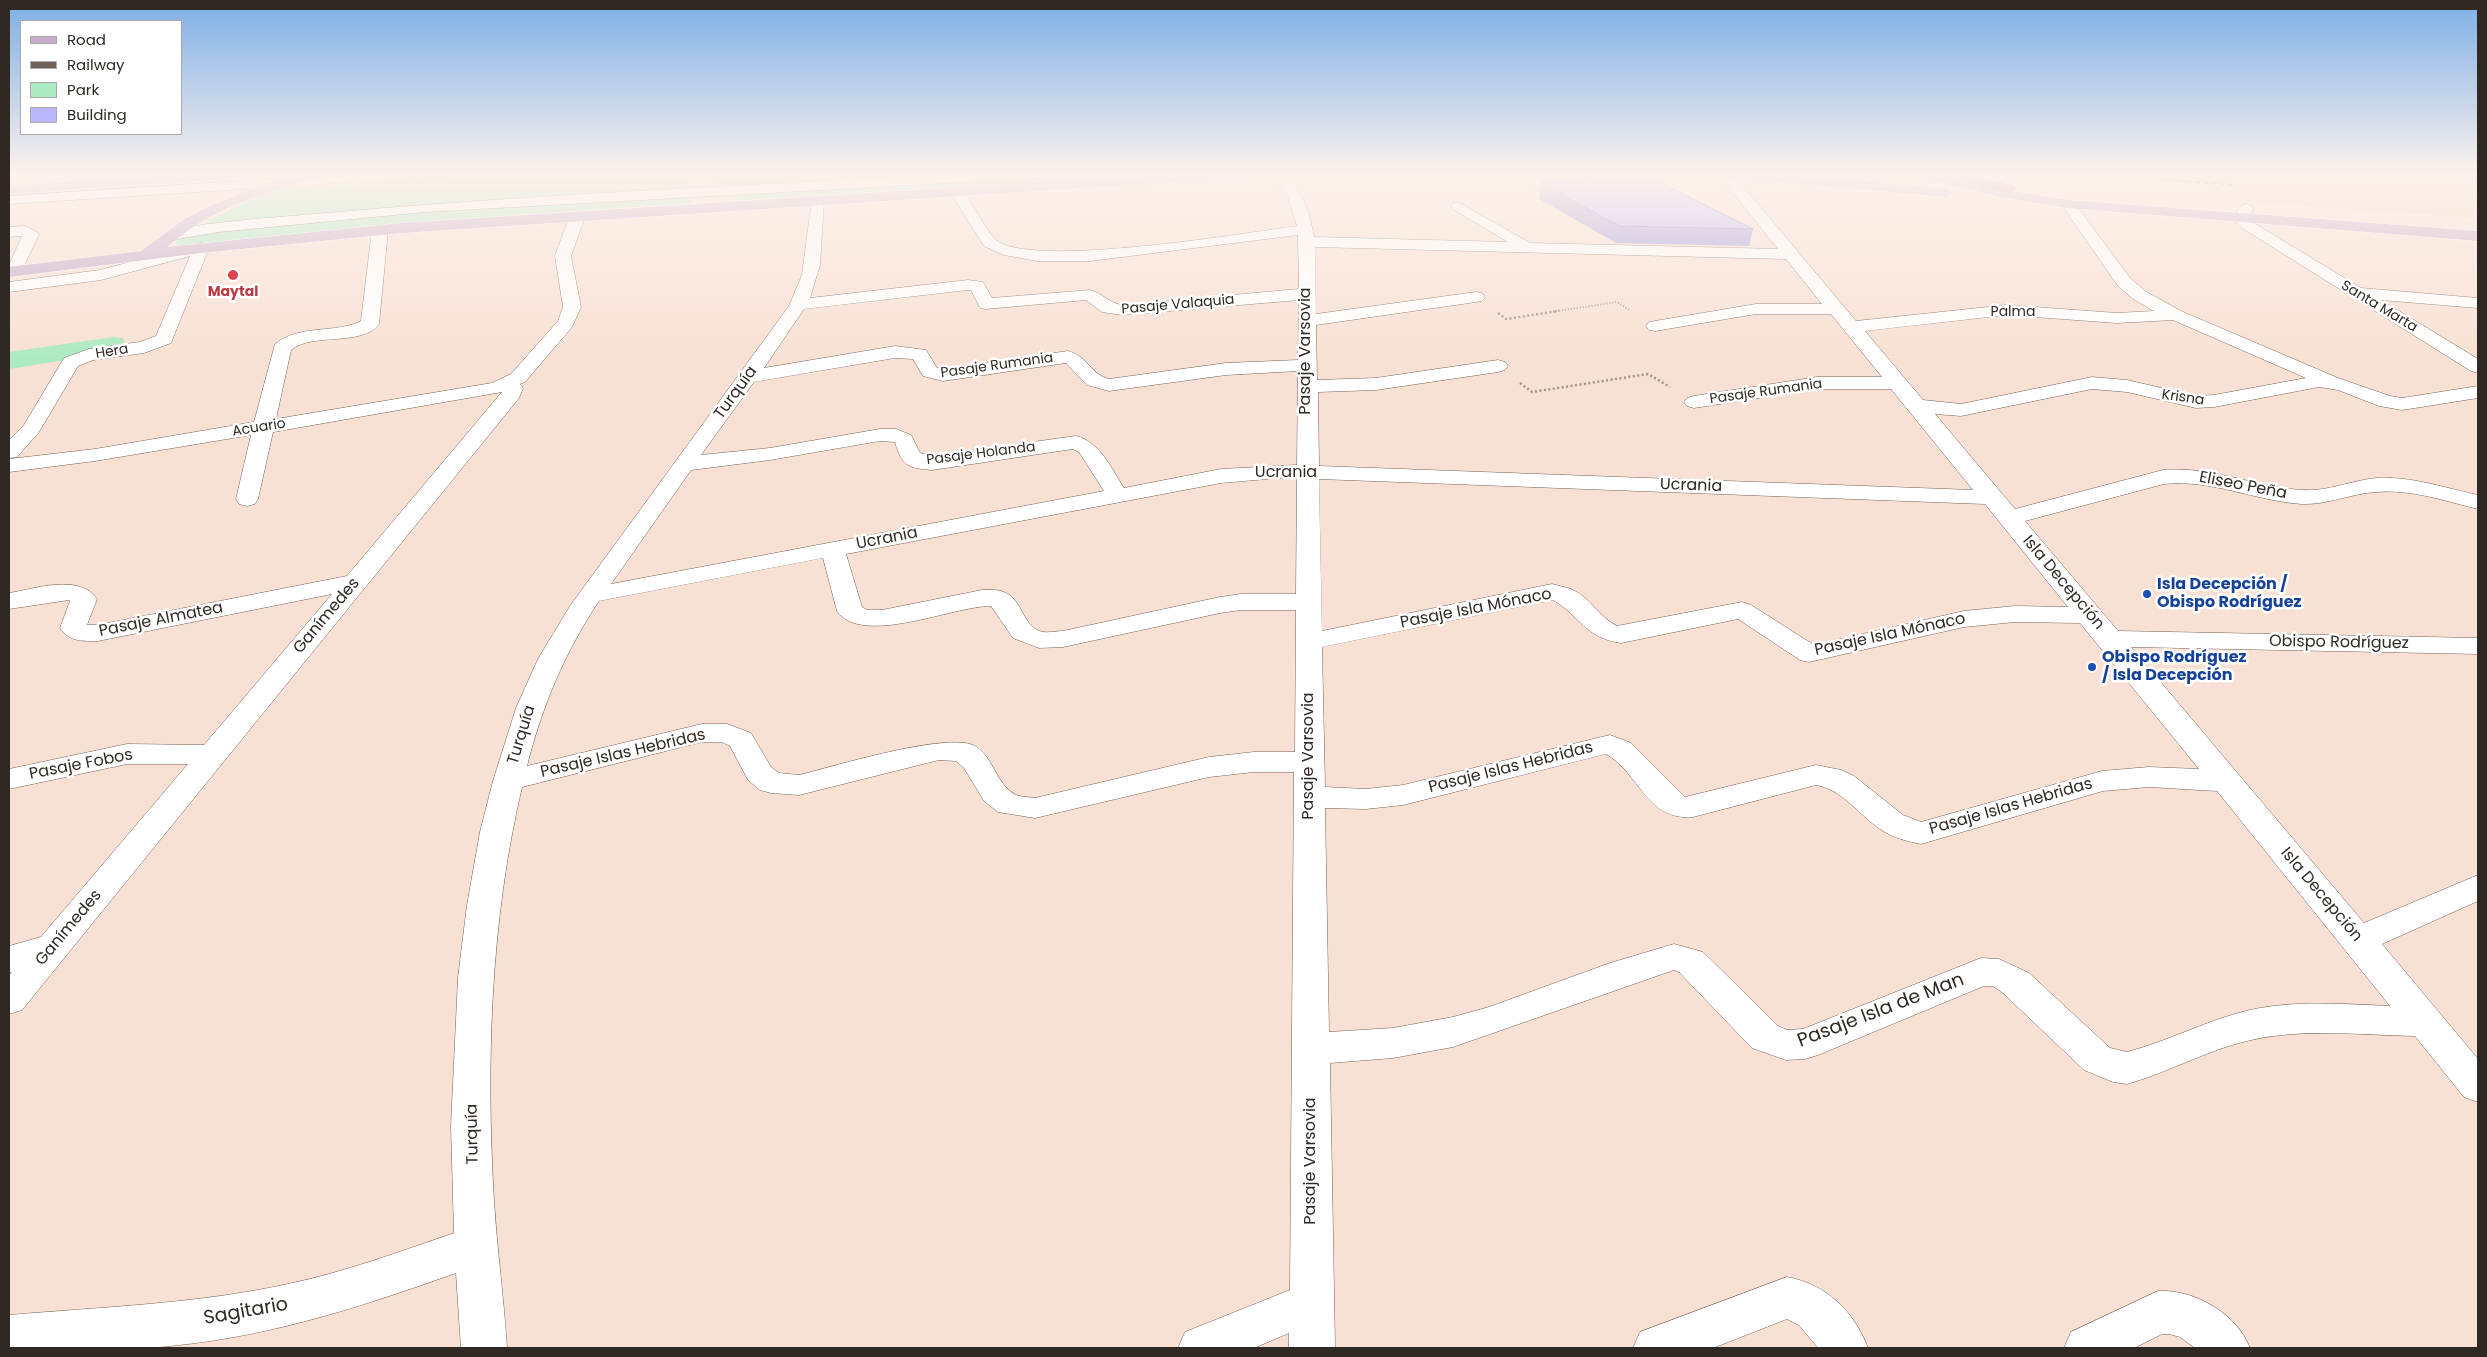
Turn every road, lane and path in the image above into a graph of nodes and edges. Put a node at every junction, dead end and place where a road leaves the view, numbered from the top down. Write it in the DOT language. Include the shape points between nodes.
graph roads {
  1 [pos="31,235"];
  2 [pos="172,235"];
  3 [pos="327,235"];
  4 [pos="379,235"];
  5 [pos="570,235"];
  6 [pos="814,235"];
  7 [pos="986,235"];
  8 [pos="1303,235"];
  9 [pos="1306,235"];
  10 [pos="1312,235"];
  11 [pos="1508,235"];
  12 [pos="1768,235"];
  13 [pos="2091,235"];
  14 [pos="2264,235"];
  15 [pos="1528,247"];
  16 [pos="201,248"];
  17 [pos="147,254"];
  18 [pos="1792,254"];
  19 [pos="10,273"];
  20 [pos="9,287"];
  21 [pos="2356,293"];
  22 [pos="1306,294"];
  23 [pos="1476,297"];
  24 [pos="2478,303"];
  25 [pos="797,305"];
  26 [pos="2175,315"];
  27 [pos="1844,318"];
  28 [pos="1306,320"];
  29 [pos="1655,326"];
  30 [pos="1306,364"];
  31 [pos="1498,366"];
  32 [pos="2478,367"];
  33 [pos="748,377"];
  34 [pos="508,383"];
  35 [pos="1898,383"];
  36 [pos="2334,383"];
  37 [pos="1306,386"];
  38 [pos="2478,392"];
  39 [pos="1694,402"];
  40 [pos="1916,405"];
  41 [pos="264,427"];
  42 [pos="9,452"];
  43 [pos="684,464"];
  44 [pos="9,465"];
  45 [pos="1307,472"];
  46 [pos="1118,495"];
  47 [pos="1993,498"];
  48 [pos="247,499"];
  49 [pos="2478,502"];
  50 [pos="2009,518"];
  51 [pos="832,549"];
  52 [pos="356,582"];
  53 [pos="590,595"];
  54 [pos="9,601"];
  55 [pos="1308,602"];
  56 [pos="2089,615"];
  57 [pos="2109,639"];
  58 [pos="1308,642"];
  59 [pos="2478,646"];
  60 [pos="213,755"];
  61 [pos="1309,762"];
  62 [pos="9,779"];
  63 [pos="508,781"];
  64 [pos="2227,782"];
  65 [pos="1309,797"];
  66 [pos="2478,887"];
  67 [pos="2358,940"];
  68 [pos="52,947"];
  69 [pos="9,959"];
  70 [pos="9,1000"];
  71 [pos="2425,1022"];
  72 [pos="1311,1048"];
  73 [pos="2478,1086"];
  74 [pos="475,1246"];
  75 [pos="1312,1302"];
  76 [pos="146,1336"];
  77 [pos="9,1337"];
  78 [pos="484,1348"];
  79 [pos="1200,1348"];
  80 [pos="1312,1348"];
  81 [pos="1656,1348"];
  82 [pos="1845,1348"];
  83 [pos="2087,1348"];
  84 [pos="2227,1348"];
  1 -- 19 [label="street"];
  2 -- 17 [label="main road"];
  3 -- 16 [label="main road"];
  4 -- 41 [label="street" via="370,324 354,331 304,338 284,345"];
  5 -- 34 [label="street" via="563,256 572,299 570,316 558,335 524,373"];
  6 -- 25 [label="street, Turquía" via="812,264"];
  7 -- 8 [label="street" via="990,242 1019,254 1055,257"];
  9 -- 22 [label="street, Pasaje Varsovia"];
  10 -- 15 [label="street"];
  11 -- 15 [label="street"];
  12 -- 18 [label="street, Isla Decepción"];
  13 -- 26 [label="street" via="2130,289"];
  14 -- 21 [label="street, Santa Marta"];
  15 -- 18 [label="street"];
  16 -- 17 [label="main road"];
  16 -- 20 [label="street" via="110,273"];
  16 -- 42 [label="street, Hera" via="164,339 144,347 89,355 71,362 36,423"];
  17 -- 19 [label="main road" via="83,268"];
  18 -- 27 [label="street, Isla Decepción"];
  21 -- 24 [label="street"];
  21 -- 32 [label="street, Santa Marta"];
  22 -- 25 [label="street, Pasaje Valaquia" via="1122,310 1108,308 1090,295 986,304 977,286 968,285"];
  22 -- 28 [label="street, Pasaje Varsovia"];
  23 -- 28 [label="street"];
  23 -- 29 [label="path" via="1506,319 1617,302"];
  25 -- 33 [label="street, Turquía"];
  26 -- 27 [label="street, Palma" via="2117,318 1992,310"];
  26 -- 36 [label="street"];
  27 -- 29 [label="street" via="1756,309"];
  27 -- 35 [label="street, Isla Decepción"];
  28 -- 30 [label="street, Pasaje Varsovia"];
  30 -- 33 [label="street, Pasaje Rumania" via="1226,369 1109,385 1092,381 1075,359 1068,357 934,375 919,354 895,352"];
  30 -- 37 [label="street, Pasaje Varsovia"];
  31 -- 37 [label="street" via="1376,384"];
  31 -- 39 [label="path" via="1532,392 1648,374"];
  33 -- 43 [label="street, Turquía"];
  34 -- 41 [label="street, Acuario" via="476,392"];
  34 -- 52 [label="street, Ganímedes" via="514,388 512,394"];
  35 -- 39 [label="street, Pasaje Rumania" via="1817,383"];
  35 -- 40 [label="street, Isla Decepción"];
  36 -- 38 [label="street, Krisna" via="2386,402 2402,404"];
  36 -- 40 [label="street, Krisna" via="2313,382 2206,402 2183,401 2115,384 2092,383 1960,410"];
  37 -- 45 [label="street, Pasaje Varsovia"];
  40 -- 47 [label="street, Isla Decepción"];
  41 -- 44 [label="street, Acuario" via="95,455"];
  41 -- 48 [label="street"];
  43 -- 46 [label="street, Pasaje Holanda" via="770,454 880,435 896,435 904,439 910,457 932,463 1076,442 1087,448"];
  43 -- 53 [label="street, Turquía"];
  45 -- 46 [label="street, Ucrania" via="1221,476"];
  45 -- 47 [label="street, Ucrania"];
  45 -- 55 [label="street, Pasaje Varsovia"];
  46 -- 51 [label="street, Ucrania"];
  47 -- 50 [label="street, Isla Decepción"];
  49 -- 50 [label="street, Eliseo Peña" via="2392,485 2302,497 2187,475 2163,477"];
  50 -- 56 [label="street, Isla Decepción"];
  51 -- 53 [label="street, Ucrania"];
  51 -- 55 [label="street" via="850,611 862,618 882,618 982,598 997,598 1022,632 1039,640 1062,639 1228,604"];
  52 -- 54 [label="street, Pasaje Almatea" via="98,633 80,633 73,628 84,599 74,592"];
  52 -- 60 [label="street, Ganímedes"];
  53 -- 63 [label="street, Turquía" via="542,677"];
  55 -- 58 [label="street, Pasaje Varsovia"];
  56 -- 57 [label="street, Isla Decepción"];
  56 -- 58 [label="street, Pasaje Isla Mónaco" via="1985,616 1809,654 1742,610 1610,635 1566,596 1552,592"];
  57 -- 59 [label="street, Obispo Rodríguez"];
  57 -- 64 [label="street, Isla Decepción"];
  58 -- 61 [label="street, Pasaje Varsovia"];
  60 -- 62 [label="street, Pasaje Fobos" via="119,755"];
  60 -- 68 [label="street, Ganímedes"];
  61 -- 63 [label="street, Pasaje Islas Hebridas" via="1254,762 1209,767 1035,808 1009,806 995,794 975,762 964,752 938,751 790,785 771,783 759,773 741,740 727,733 702,733"];
  61 -- 65 [label="street, Pasaje Varsovia"];
  63 -- 74 [label="street, Turquía" via="492,847 475,979"];
  64 -- 65 [label="street, Pasaje Islas Hebridas" via="2163,776 2126,777 1920,833 1907,832 1895,826 1838,779 1827,774 1679,808 1622,750 1610,744 1403,795 1366,799"];
  64 -- 67 [label="street, Isla Decepción"];
  65 -- 72 [label="street, Pasaje Varsovia"];
  66 -- 67 [label="street"];
  67 -- 71 [label="street, Isla Decepción"];
  68 -- 69 [label="street"];
  68 -- 70 [label="street, Ganímedes"];
  71 -- 72 [label="street, Pasaje Isla de Man" via="2301,1019 2252,1024 2127,1068 2097,1059 2016,983 1989,971 1805,1044 1786,1046 1764,1037 1691,962 1674,957 1471,1027 1424,1038 1362,1046"];
  71 -- 73 [label="street, Isla Decepción"];
  72 -- 75 [label="street, Pasaje Varsovia"];
  74 -- 76 [label="street, Sagitario" via="312,1299"];
  74 -- 78 [label="street, Turquía"];
  75 -- 79 [label="street"];
  75 -- 80 [label="street, Pasaje Varsovia"];
  76 -- 77 [label="street, Sagitario"];
  81 -- 82 [label="street" via="1788,1298 1810,1304"];
  83 -- 84 [label="street" via="2167,1311 2196,1320"];
}
